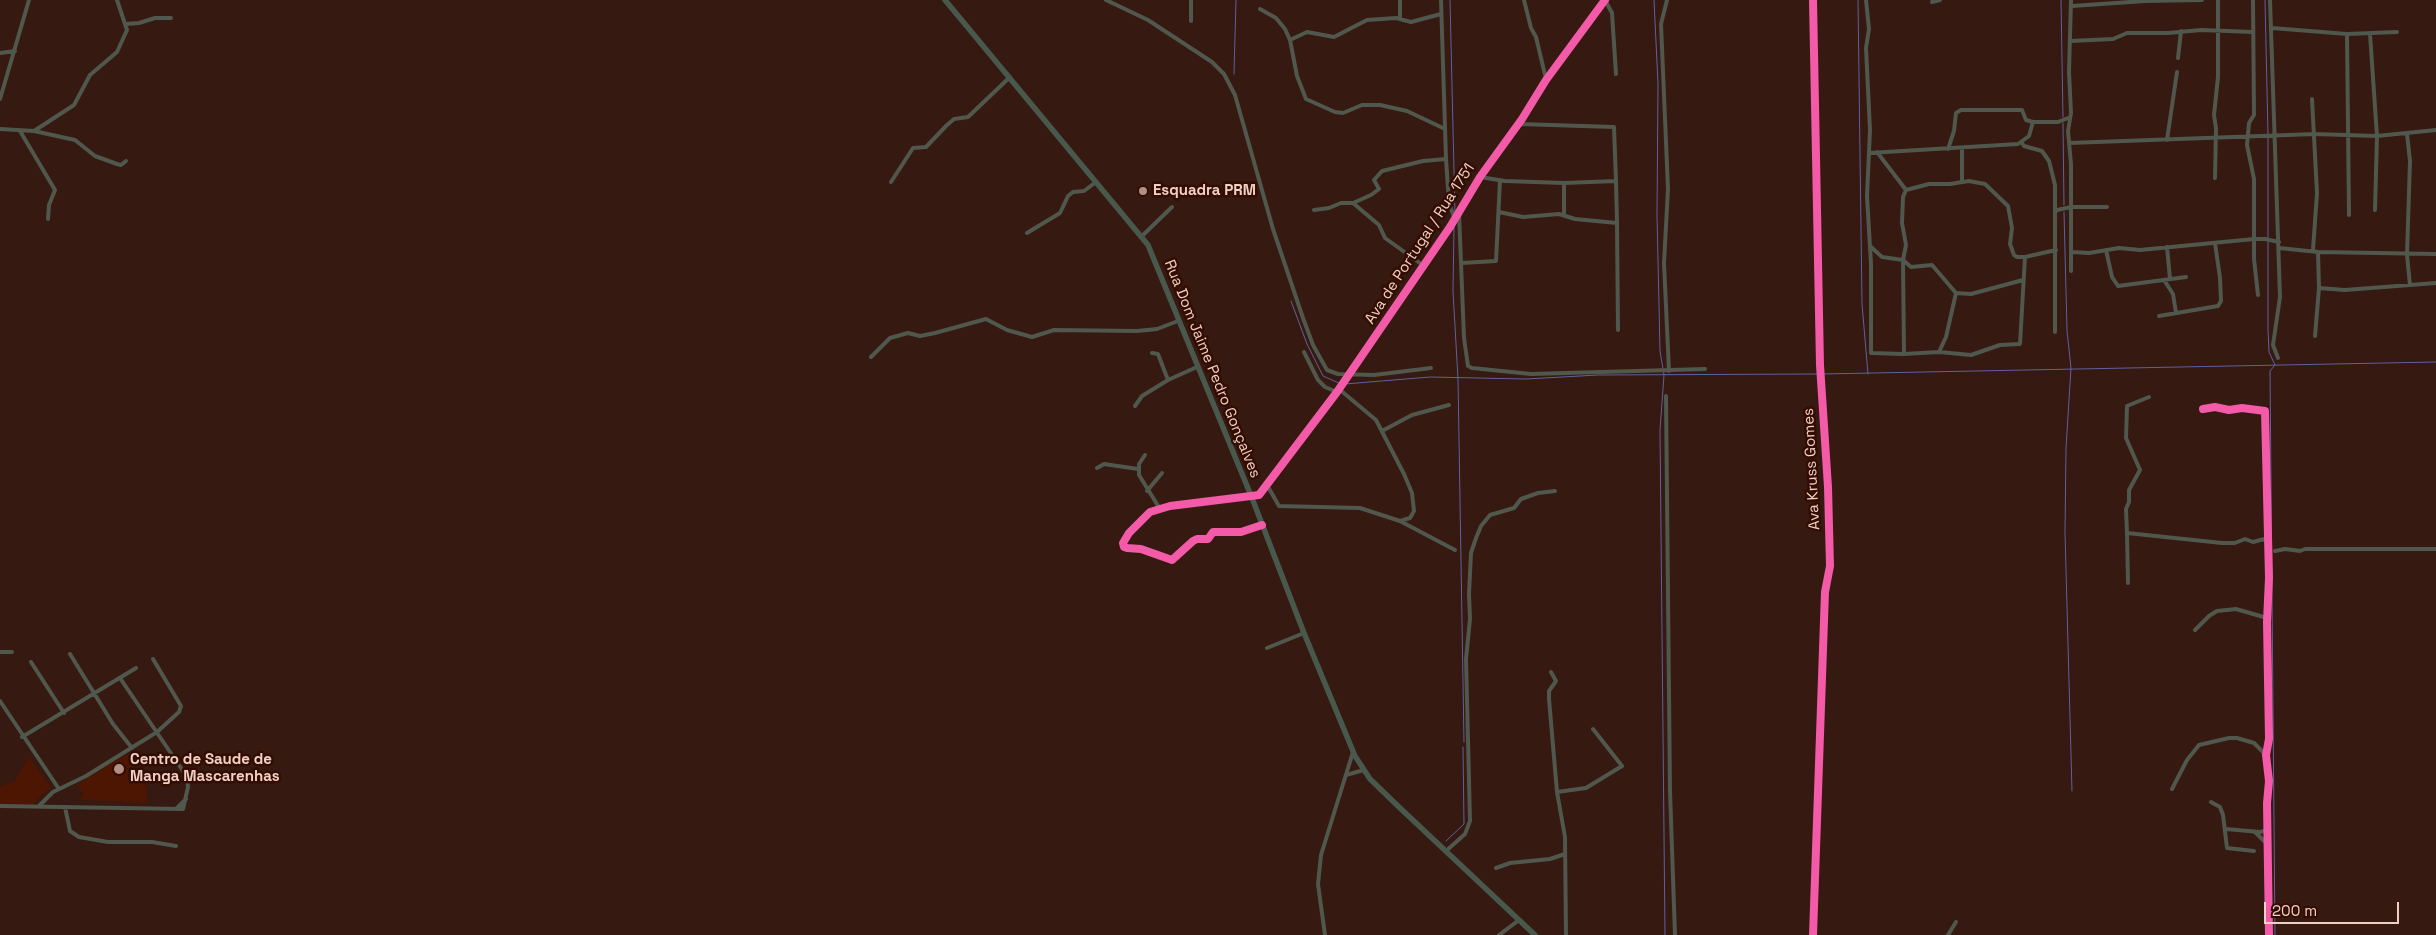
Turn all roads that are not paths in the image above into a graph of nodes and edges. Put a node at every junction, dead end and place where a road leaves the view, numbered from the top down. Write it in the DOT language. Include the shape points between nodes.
graph roads {
  1 [pos="29,0"];
  2 [pos="117,0"];
  3 [pos="945,0"];
  4 [pos="1106,0"];
  5 [pos="1191,0"];
  6 [pos="1400,0"];
  7 [pos="1441,0"];
  8 [pos="1524,0"];
  9 [pos="1605,0"];
  10 [pos="1667,0"];
  11 [pos="1813,0"];
  12 [pos="1866,0"];
  13 [pos="1940,0"];
  14 [pos="2071,0"];
  15 [pos="2202,0"];
  16 [pos="2218,0"];
  17 [pos="2253,0"];
  18 [pos="2270,0"];
  19 [pos="1932,2"];
  20 [pos="2072,6"];
  21 [pos="1260,9"];
  22 [pos="1441,14"];
  23 [pos="171,18"];
  24 [pos="1400,19"];
  25 [pos="1191,21"];
  26 [pos="126,24"];
  27 [pos="2272,28"];
  28 [pos="2219,31"];
  29 [pos="2181,32"];
  30 [pos="2253,32"];
  31 [pos="2397,32"];
  32 [pos="2347,34"];
  33 [pos="2370,34"];
  34 [pos="1290,40"];
  35 [pos="2070,41"];
  36 [pos="15,51"];
  37 [pos="0,53"];
  38 [pos="2178,58"];
  39 [pos="2177,72"];
  40 [pos="1616,74"];
  41 [pos="1010,77"];
  42 [pos="1546,80"];
  43 [pos="0,97"];
  44 [pos="2312,99"];
  45 [pos="2068,118"];
  46 [pos="2033,122"];
  47 [pos="1519,124"];
  48 [pos="0,129"];
  49 [pos="1446,129"];
  50 [pos="2436,130"];
  51 [pos="20,131"];
  52 [pos="34,131"];
  53 [pos="2315,134"];
  54 [pos="2408,134"];
  55 [pos="2349,135"];
  56 [pos="2377,136"];
  57 [pos="2270,137"];
  58 [pos="2216,138"];
  59 [pos="2248,138"];
  60 [pos="2167,140"];
  61 [pos="2022,143"];
  62 [pos="2068,143"];
  63 [pos="1962,148"];
  64 [pos="1948,149"];
  65 [pos="1876,152"];
  66 [pos="1869,153"];
  67 [pos="1446,159"];
  68 [pos="126,162"];
  69 [pos="1480,176"];
  70 [pos="2215,178"];
  71 [pos="1500,180"];
  72 [pos="1616,181"];
  73 [pos="891,182"];
  74 [pos="1096,182"];
  75 [pos="1962,182"];
  76 [pos="1564,183"];
  77 [pos="1906,190"];
  78 [pos="1353,203"];
  79 [pos="1172,207"];
  80 [pos="2071,207"];
  81 [pos="2107,207"];
  82 [pos="1314,210"];
  83 [pos="2375,210"];
  84 [pos="1459,212"];
  85 [pos="1499,212"];
  86 [pos="2055,212"];
  87 [pos="1564,215"];
  88 [pos="2350,215"];
  89 [pos="48,218"];
  90 [pos="1455,219"];
  91 [pos="1617,222"];
  92 [pos="1027,233"];
  93 [pos="1142,236"];
  94 [pos="2254,239"];
  95 [pos="2279,242"];
  96 [pos="2215,243"];
  97 [pos="1870,246"];
  98 [pos="2167,247"];
  99 [pos="2279,248"];
  100 [pos="2056,250"];
  101 [pos="2106,250"];
  102 [pos="2313,250"];
  103 [pos="2072,252"];
  104 [pos="2318,252"];
  105 [pos="2436,254"];
  106 [pos="2407,255"];
  107 [pos="2025,257"];
  108 [pos="1903,260"];
  109 [pos="1462,263"];
  110 [pos="1424,266"];
  111 [pos="2071,271"];
  112 [pos="2186,277"];
  113 [pos="2170,279"];
  114 [pos="2023,280"];
  115 [pos="2164,280"];
  116 [pos="2436,283"];
  117 [pos="2410,285"];
  118 [pos="2319,288"];
  119 [pos="1956,293"];
  120 [pos="2258,295"];
  121 [pos="2176,313"];
  122 [pos="2159,316"];
  123 [pos="1178,321"];
  124 [pos="1618,330"];
  125 [pos="2055,332"];
  126 [pos="2315,336"];
  127 [pos="1304,352"];
  128 [pos="1940,352"];
  129 [pos="1152,353"];
  130 [pos="1904,354"];
  131 [pos="871,357"];
  132 [pos="2278,358"];
  133 [pos="1197,367"];
  134 [pos="1431,368"];
  135 [pos="1705,369"];
  136 [pos="1669,371"];
  137 [pos="1350,374"];
  138 [pos="1168,380"];
  139 [pos="1338,390"];
  140 [pos="1666,396"];
  141 [pos="2149,397"];
  142 [pos="1449,405"];
  143 [pos="1136,406"];
  144 [pos="2203,408"];
  145 [pos="1382,431"];
  146 [pos="1145,455"];
  147 [pos="1097,468"];
  148 [pos="1138,469"];
  149 [pos="1162,473"];
  150 [pos="1266,485"];
  151 [pos="1147,491"];
  152 [pos="1555,491"];
  153 [pos="1252,498"];
  154 [pos="1160,509"];
  155 [pos="1400,521"];
  156 [pos="1262,525"];
  157 [pos="2128,533"];
  158 [pos="2267,543"];
  159 [pos="2436,549"];
  160 [pos="1455,550"];
  161 [pos="2275,551"];
  162 [pos="2128,583"];
  163 [pos="2267,618"];
  164 [pos="2196,630"];
  165 [pos="1304,633"];
  166 [pos="1267,648"];
  167 [pos="0,652"];
  168 [pos="12,652"];
  169 [pos="70,654"];
  170 [pos="153,659"];
  171 [pos="31,662"];
  172 [pos="136,668"];
  173 [pos="1551,672"];
  174 [pos="120,678"];
  175 [pos="94,694"];
  176 [pos="0,701"];
  177 [pos="1,706"];
  178 [pos="64,713"];
  179 [pos="1593,728"];
  180 [pos="157,732"];
  181 [pos="22,737"];
  182 [pos="132,748"];
  183 [pos="1352,752"];
  184 [pos="2266,755"];
  185 [pos="1364,770"];
  186 [pos="1346,775"];
  187 [pos="2172,789"];
  188 [pos="59,790"];
  189 [pos="1557,792"];
  190 [pos="2211,802"];
  191 [pos="40,805"];
  192 [pos="0,806"];
  193 [pos="65,807"];
  194 [pos="2226,829"];
  195 [pos="2254,830"];
  196 [pos="2267,830"];
  197 [pos="2267,844"];
  198 [pos="176,846"];
  199 [pos="1446,851"];
  200 [pos="2254,851"];
  201 [pos="1565,854"];
  202 [pos="1496,868"];
  203 [pos="1520,920"];
  204 [pos="1956,922"];
  205 [pos="1530,934"];
  206 [pos="1325,935"];
  207 [pos="1499,935"];
  208 [pos="1566,935"];
  209 [pos="1675,935"];
  210 [pos="1813,935"];
  211 [pos="1948,935"];
  212 [pos="2270,935"];
  1 -- 36 [label="street"];
  2 -- 26 [label="street"];
  3 -- 41 [label="main road, Rua Dom Jaime Pedro Gonçalves"];
  4 -- 137 [label="street" via="1148,20 1212,62 1224,74 1235,95 1273,230 1313,345 1328,370"];
  5 -- 25 [label="street"];
  6 -- 24 [label="street"];
  7 -- 22 [label="street"];
  8 -- 42 [label="street"];
  9 -- 40 [label="street" via="1612,13"];
  9 -- 42 [label="street, Ava de Portugal / Rua 1751"];
  10 -- 136 [label="street" via="1661,24 1668,190 1664,263"];
  11 -- 210 [label="street, Ava Kruss Gomes" via="1820,365 1830,566 1824,602"];
  12 -- 66 [label="street"];
  13 -- 19 [label="street"];
  14 -- 20 [label="street"];
  15 -- 20 [label="street"];
  16 -- 28 [label="street"];
  17 -- 30 [label="street"];
  18 -- 27 [label="street"];
  20 -- 35 [label="street"];
  21 -- 34 [label="street" via="1279,21"];
  22 -- 24 [label="street" via="1411,22"];
  22 -- 49 [label="street"];
  23 -- 26 [label="street"];
  24 -- 34 [label="street" via="1365,21 1334,37 1307,32"];
  26 -- 52 [label="street" via="127,30 117,52 90,76 74,105"];
  27 -- 32 [label="street"];
  27 -- 57 [label="street"];
  28 -- 29 [label="street"];
  28 -- 30 [label="street"];
  28 -- 58 [label="street" via="2214,115"];
  29 -- 35 [label="street" via="2126,33 2113,39"];
  29 -- 38 [label="street"];
  30 -- 59 [label="street" via="2254,114"];
  31 -- 33 [label="street"];
  32 -- 33 [label="street"];
  32 -- 55 [label="street"];
  33 -- 56 [label="street"];
  34 -- 49 [label="street" via="1297,76 1306,99 1343,113 1362,106 1380,105 1407,112"];
  35 -- 45 [label="street" via="2071,113"];
  36 -- 37 [label="street"];
  36 -- 43 [label="street"];
  39 -- 60 [label="street"];
  41 -- 73 [label="street" via="968,117 954,119 926,147 913,148"];
  41 -- 74 [label="main road, Rua Dom Jaime Pedro Gonçalves"];
  42 -- 47 [label="street, Ava de Portugal / Rua 1751"];
  44 -- 53 [label="street"];
  45 -- 46 [label="street" via="2058,122"];
  45 -- 62 [label="street"];
  46 -- 61 [label="street" via="2029,136"];
  46 -- 64 [label="street" via="2026,120 2022,110 1961,110 1956,113"];
  47 -- 69 [label="street, Ava de Portugal / Rua 1751"];
  47 -- 72 [label="street" via="1614,127"];
  48 -- 51 [label="street"];
  49 -- 67 [label="street"];
  50 -- 54 [label="street"];
  51 -- 52 [label="street"];
  51 -- 89 [label="street" via="55,190"];
  52 -- 68 [label="street" via="74,140 95,156 117,164"];
  53 -- 55 [label="street"];
  53 -- 57 [label="street"];
  53 -- 102 [label="street" via="2317,193"];
  54 -- 56 [label="street"];
  54 -- 106 [label="street"];
  55 -- 56 [label="street"];
  55 -- 88 [label="street"];
  56 -- 83 [label="street"];
  57 -- 59 [label="street"];
  57 -- 95 [label="street"];
  58 -- 59 [label="street"];
  58 -- 60 [label="street"];
  58 -- 70 [label="street"];
  59 -- 94 [label="street" via="2247,150 2255,193"];
  60 -- 62 [label="street"];
  61 -- 63 [label="street"];
  61 -- 86 [label="street" via="2042,151 2049,161 2055,184"];
  62 -- 80 [label="street"];
  63 -- 64 [label="street"];
  63 -- 75 [label="street"];
  64 -- 65 [label="street"];
  65 -- 66 [label="street"];
  65 -- 77 [label="street"];
  66 -- 97 [label="street"];
  67 -- 78 [label="street" via="1382,171 1374,180 1379,189"];
  67 -- 90 [label="street" via="1449,204"];
  69 -- 71 [label="street"];
  69 -- 84 [label="street, Ava de Portugal / Rua 1751"];
  71 -- 76 [label="street"];
  71 -- 85 [label="street"];
  72 -- 76 [label="street"];
  72 -- 91 [label="street"];
  74 -- 92 [label="street" via="1084,191 1073,192 1060,213"];
  74 -- 93 [label="main road, Rua Dom Jaime Pedro Gonçalves"];
  75 -- 77 [label="street"];
  75 -- 107 [label="street" via="1985,184 2008,206 2012,248 2017,257"];
  76 -- 87 [label="street"];
  77 -- 108 [label="street" via="1903,192 1902,223 1906,245"];
  78 -- 82 [label="street"];
  78 -- 110 [label="street" via="1379,224 1385,238"];
  79 -- 93 [label="street"];
  80 -- 81 [label="street"];
  80 -- 86 [label="street"];
  80 -- 103 [label="street"];
  84 -- 90 [label="street, Ava de Portugal / Rua 1751"];
  84 -- 109 [label="street"];
  85 -- 87 [label="street" via="1523,217"];
  85 -- 109 [label="street" via="1496,261"];
  86 -- 100 [label="street"];
  87 -- 91 [label="street" via="1582,220"];
  90 -- 110 [label="street, Ava de Portugal / Rua 1751"];
  91 -- 124 [label="street"];
  93 -- 123 [label="main road, Rua Dom Jaime Pedro Gonçalves"];
  94 -- 95 [label="street"];
  94 -- 96 [label="street"];
  94 -- 120 [label="street"];
  95 -- 99 [label="street"];
  96 -- 98 [label="street"];
  96 -- 121 [label="street" via="2221,301 2218,306"];
  97 -- 108 [label="street" via="1882,257"];
  97 -- 130 [label="street" via="1872,353"];
  98 -- 101 [label="street"];
  98 -- 113 [label="street"];
  99 -- 102 [label="street"];
  99 -- 132 [label="street" via="2280,305 2273,341"];
  100 -- 107 [label="street"];
  100 -- 125 [label="street"];
  101 -- 103 [label="street"];
  101 -- 115 [label="street" via="2112,277 2118,286"];
  102 -- 104 [label="street"];
  103 -- 111 [label="street"];
  104 -- 106 [label="street"];
  104 -- 118 [label="street"];
  105 -- 106 [label="street"];
  106 -- 117 [label="street"];
  107 -- 114 [label="street"];
  108 -- 119 [label="street" via="1911,267 1932,265"];
  108 -- 130 [label="street"];
  109 -- 136 [label="street" via="1468,366 1531,374"];
  110 -- 137 [label="street, Ava de Portugal / Rua 1751"];
  112 -- 113 [label="street"];
  113 -- 115 [label="street"];
  114 -- 119 [label="street" via="1971,294"];
  114 -- 128 [label="street" via="2020,344 2000,345 1971,355"];
  115 -- 121 [label="street" via="2172,294"];
  116 -- 117 [label="street"];
  117 -- 118 [label="street" via="2345,290"];
  118 -- 126 [label="street"];
  119 -- 128 [label="street"];
  121 -- 122 [label="street"];
  123 -- 131 [label="street" via="1157,329 1054,330 1032,337 1007,330 986,319 920,336 908,333 890,338"];
  123 -- 133 [label="main road, Rua Dom Jaime Pedro Gonçalves"];
  127 -- 139 [label="street" via="1318,380 1325,387"];
  128 -- 130 [label="street"];
  129 -- 138 [label="street" via="1159,356"];
  133 -- 138 [label="street"];
  133 -- 153 [label="main road, Rua Dom Jaime Pedro Gonçalves"];
  134 -- 137 [label="street"];
  135 -- 136 [label="street"];
  137 -- 139 [label="street, Ava de Portugal / Rua 1751"];
  138 -- 143 [label="street" via="1142,396"];
  139 -- 145 [label="street" via="1372,415"];
  139 -- 150 [label="street, Ava de Portugal / Rua 1751"];
  140 -- 209 [label="street" via="1670,791"];
  141 -- 157 [label="street" via="2127,406 2126,438 2140,470 2129,490 2126,509"];
  142 -- 145 [label="street" via="1412,415"];
  144 -- 158 [label="street" via="2264,410"];
  145 -- 155 [label="street" via="1414,502 1412,516"];
  146 -- 148 [label="street"];
  147 -- 148 [label="street" via="1104,464"];
  148 -- 151 [label="street"];
  149 -- 151 [label="street"];
  150 -- 153 [label="street, Ava de Portugal / Rua 1751" via="1259,495"];
  150 -- 155 [label="street" via="1279,506 1360,508"];
  151 -- 154 [label="street"];
  152 -- 199 [label="street" via="1521,499 1514,508 1490,516 1481,526 1471,553 1466,659 1470,821 1464,834"];
  153 -- 154 [label="street" via="1196,502"];
  153 -- 156 [label="main road, Rua Dom Jaime Pedro Gonçalves"];
  154 -- 156 [label="street" via="1150,512 1129,533 1124,547 1141,549 1172,560 1193,541 1208,539 1213,532 1241,532"];
  155 -- 160 [label="street"];
  156 -- 165 [label="main road, Rua Dom Jaime Pedro Gonçalves"];
  157 -- 158 [label="street" via="2222,543 2264,539"];
  157 -- 162 [label="street"];
  158 -- 163 [label="street"];
  159 -- 161 [label="street"];
  163 -- 164 [label="street" via="2236,609 2217,611 2202,621"];
  163 -- 184 [label="street" via="2269,739"];
  165 -- 166 [label="street"];
  165 -- 183 [label="main road, Rua Dom Jaime Pedro Gonçalves"];
  167 -- 168 [label="street"];
  169 -- 175 [label="street"];
  170 -- 180 [label="street" via="180,706 177,715"];
  171 -- 178 [label="street"];
  172 -- 174 [label="street"];
  173 -- 189 [label="street" via="1556,681 1549,699"];
  174 -- 175 [label="street"];
  174 -- 180 [label="street"];
  175 -- 178 [label="street"];
  175 -- 182 [label="street"];
  176 -- 177 [label="street"];
  177 -- 181 [label="street"];
  178 -- 181 [label="street"];
  179 -- 189 [label="street" via="1622,766 1586,788"];
  180 -- 182 [label="street"];
  180 -- 193 [label="street" via="187,777 184,809"];
  181 -- 188 [label="street"];
  182 -- 188 [label="street"];
  183 -- 185 [label="main road, Rua Dom Jaime Pedro Gonçalves"];
  183 -- 186 [label="street"];
  184 -- 187 [label="street" via="2254,743 2237,738 2199,745"];
  184 -- 196 [label="street" via="2269,782"];
  185 -- 186 [label="street"];
  185 -- 199 [label="main road, Rua Dom Jaime Pedro Gonçalves"];
  186 -- 206 [label="street" via="1321,855 1318,884"];
  188 -- 191 [label="street"];
  189 -- 201 [label="street"];
  190 -- 194 [label="street" via="2222,810"];
  191 -- 192 [label="street"];
  191 -- 193 [label="street"];
  193 -- 198 [label="street" via="70,831 79,837"];
  194 -- 195 [label="street"];
  194 -- 200 [label="street" via="2227,848"];
  195 -- 196 [label="street"];
  195 -- 197 [label="street"];
  196 -- 197 [label="street"];
  197 -- 212 [label="street"];
  199 -- 203 [label="main road, Rua Dom Jaime Pedro Gonçalves"];
  201 -- 202 [label="street"];
  201 -- 208 [label="street"];
  203 -- 205 [label="main road, Rua Dom Jaime Pedro Gonçalves"];
  203 -- 207 [label="street"];
  204 -- 211 [label="street"];
}
